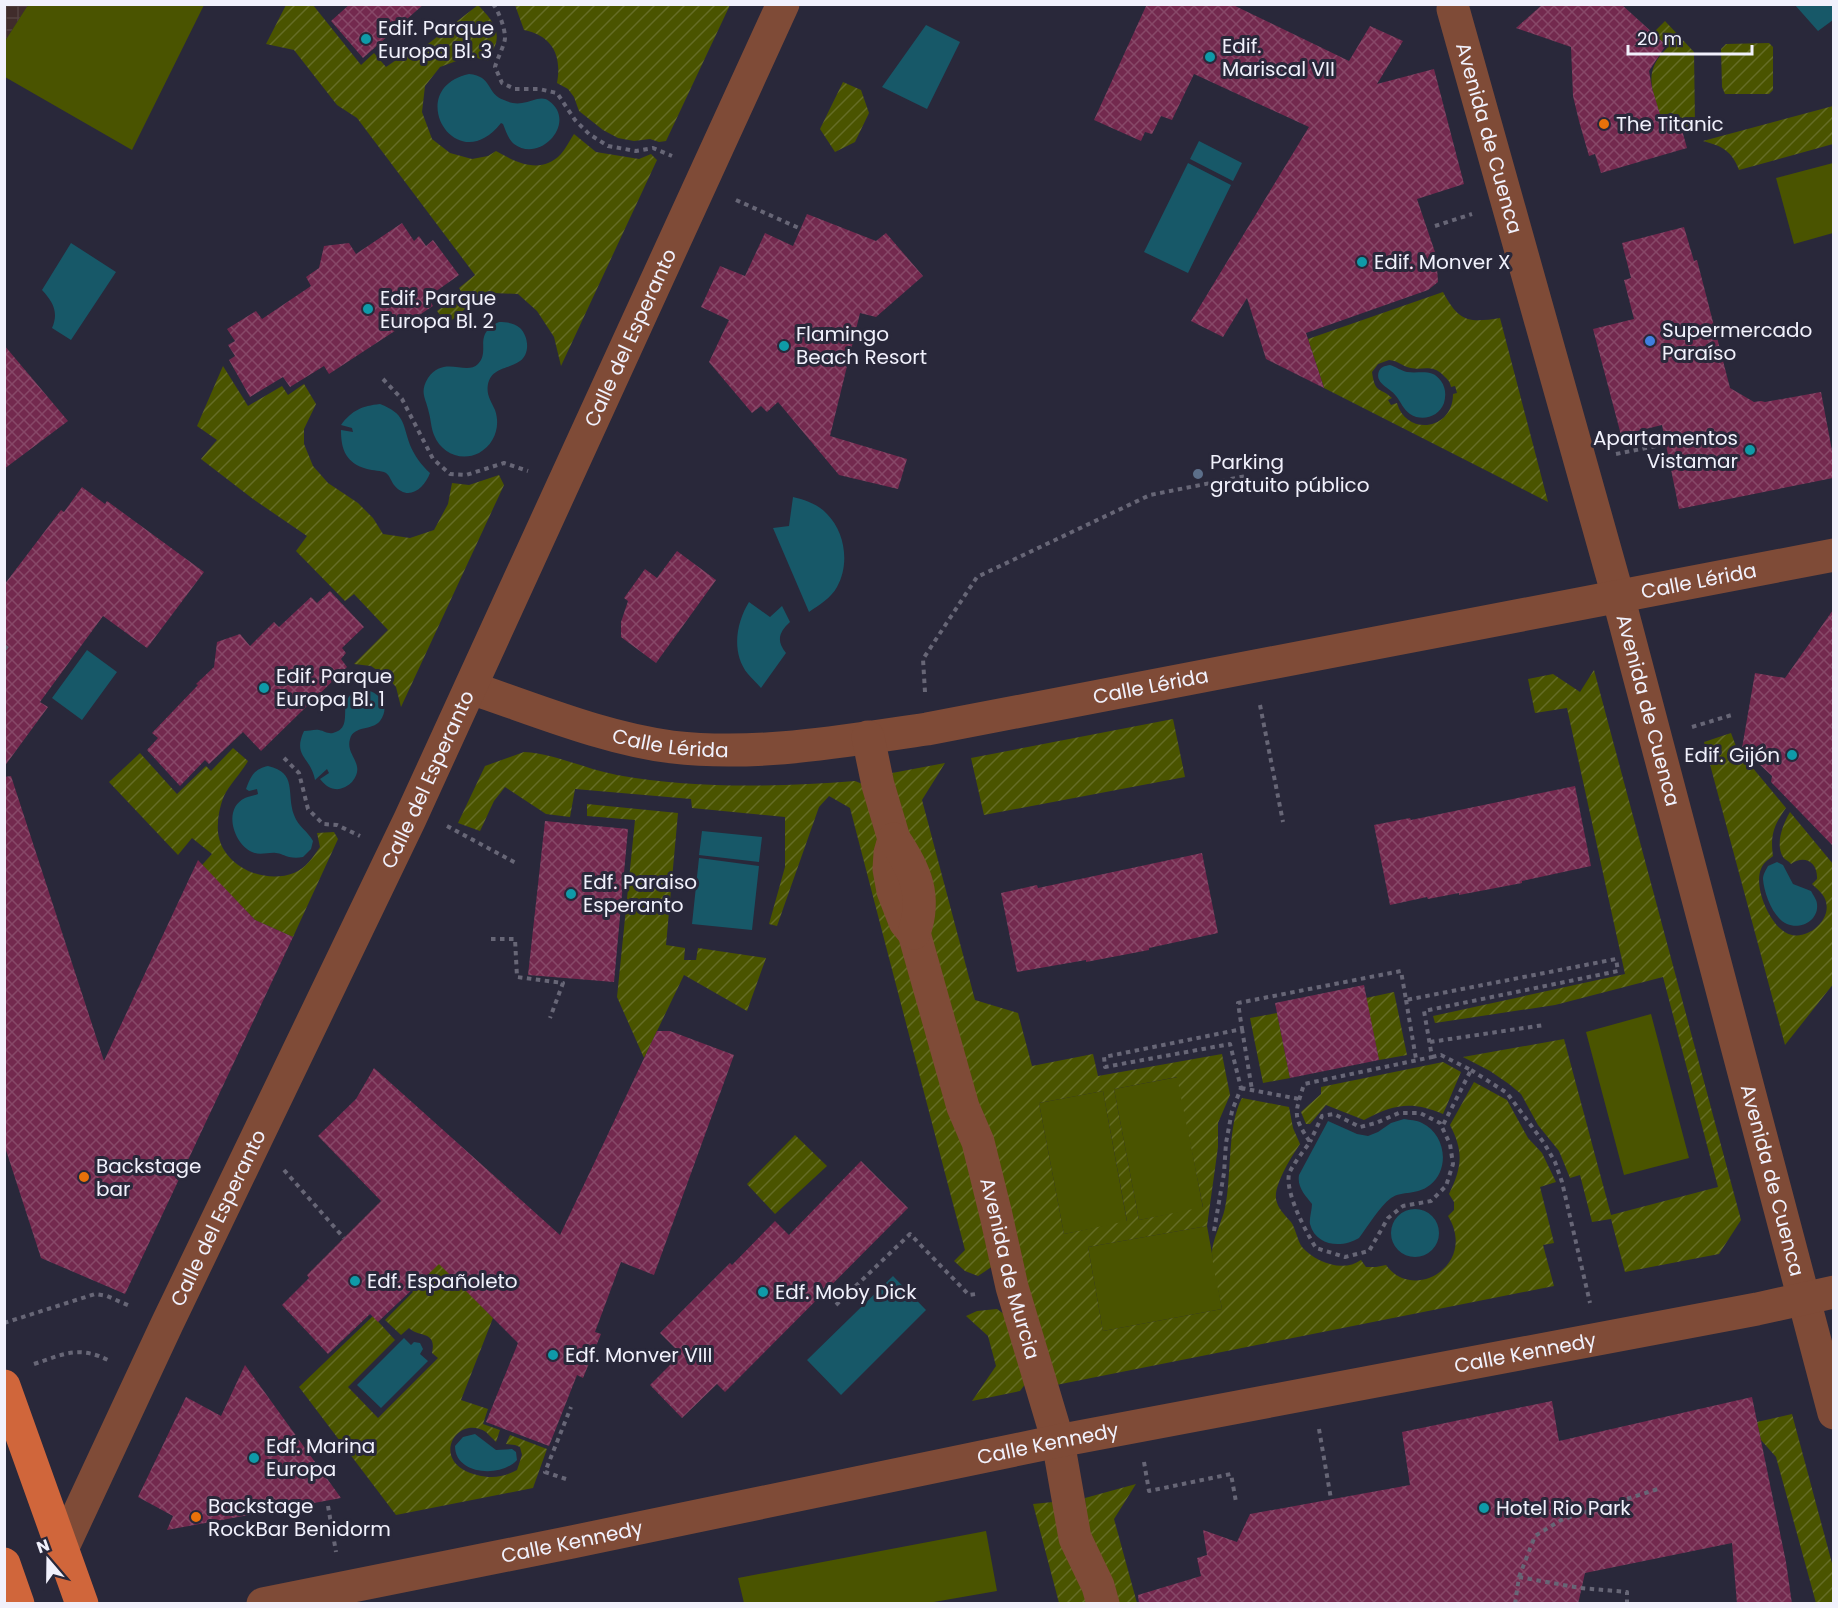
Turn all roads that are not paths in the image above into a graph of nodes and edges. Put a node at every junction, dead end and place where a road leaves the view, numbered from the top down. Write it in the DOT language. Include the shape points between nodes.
graph roads {
  1 [pos="783,4"];
  2 [pos="1452,6"];
  3 [pos="1833,555"];
  4 [pos="1618,596"];
  5 [pos="471,688"];
  6 [pos="868,737"];
  7 [pos="1818,1295"];
  8 [pos="16,1376"];
  9 [pos="1833,1413"];
  10 [pos="1058,1441"];
  11 [pos="62,1549"];
  12 [pos="4,1564"];
  13 [pos="18,1604"];
  14 [pos="82,1604"];
  15 [pos="263,1604"];
  16 [pos="1103,1604"];
  1 -- 5 [label="street, Calle del Esperanto"];
  2 -- 4 [label="street, Avenida de Cuenca"];
  3 -- 4 [label="street, Calle Lérida"];
  4 -- 6 [label="street, Calle Lérida" via="927,729"];
  4 -- 7 [label="street, Avenida de Cuenca" via="1788,1234"];
  5 -- 6 [label="street, Calle Lérida" via="615,736 672,747 730,751 802,747"];
  5 -- 11 [label="street, Calle del Esperanto"];
  6 -- 10 [label="street, Avenida de Murcia" via="894,839 889,869 893,891 905,922 914,933 963,1107 978,1142 1012,1287"];
  7 -- 9 [label="street, Avenida de Cuenca"];
  7 -- 10 [label="street, Calle Kennedy"];
  8 -- 11 [label="main road"];
  10 -- 15 [label="street, Calle Kennedy"];
  10 -- 16 [label="street, Avenida de Murcia" via="1075,1538"];
  11 -- 14 [label="main road"];
  12 -- 13 [label="main road"];
}
